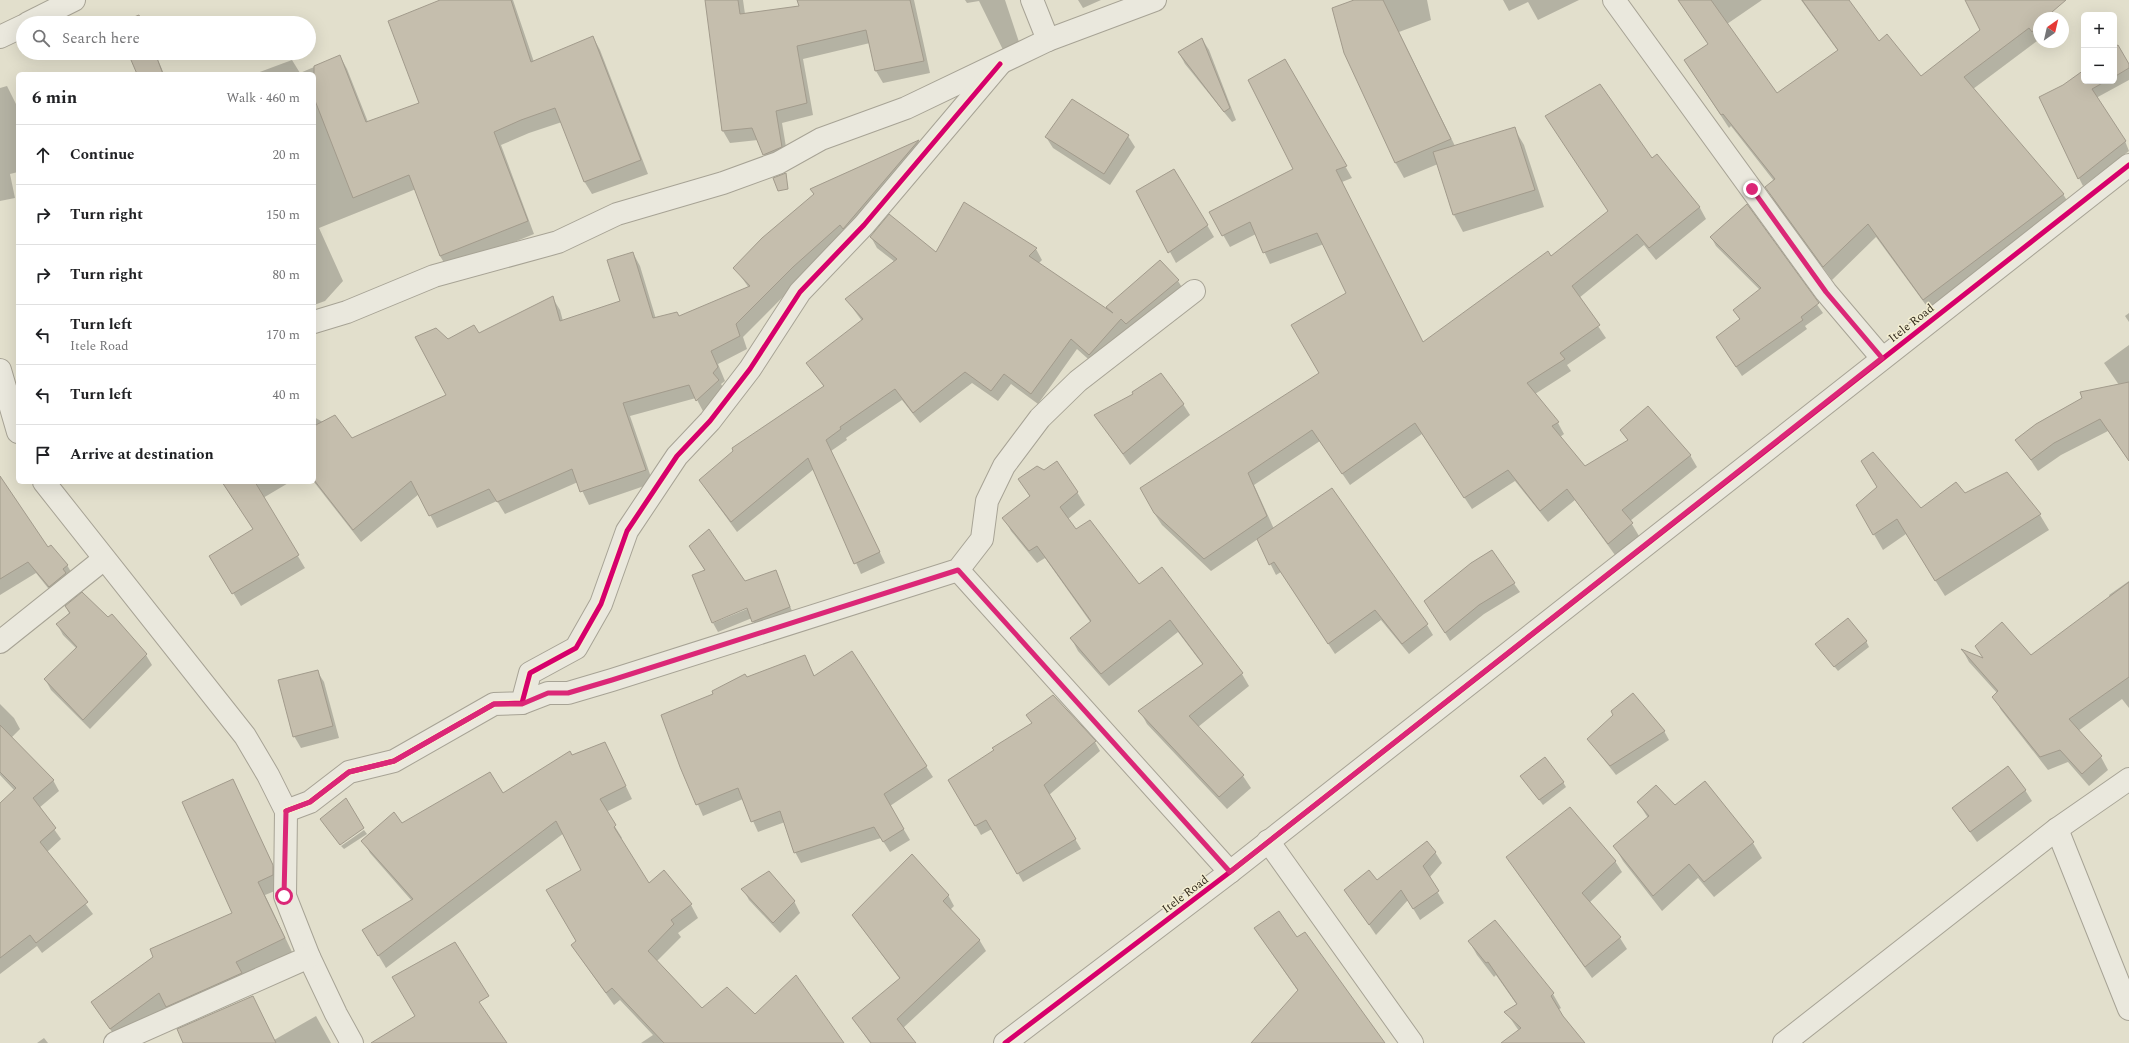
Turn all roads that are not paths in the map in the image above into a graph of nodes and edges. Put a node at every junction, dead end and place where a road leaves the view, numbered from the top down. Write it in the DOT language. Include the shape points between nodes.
graph roads {
  1 [pos="74,0"];
  2 [pos="1032,0"];
  3 [pos="1155,0"];
  4 [pos="1614,0"];
  5 [pos="42,16"];
  6 [pos="16,29"];
  7 [pos="0,37"];
  8 [pos="1048,40"];
  9 [pos="1000,64"];
  10 [pos="2129,164"];
  11 [pos="1194,291"];
  12 [pos="316,321"];
  13 [pos="1882,358"];
  14 [pos="0,370"];
  15 [pos="16,425"];
  16 [pos="46,484"];
  17 [pos="104,559"];
  18 [pos="958,570"];
  19 [pos="0,642"];
  20 [pos="522,704"];
  21 [pos="2129,779"];
  22 [pos="286,811"];
  23 [pos="2057,829"];
  24 [pos="1268,841"];
  25 [pos="1230,872"];
  26 [pos="309,957"];
  27 [pos="2129,1009"];
  28 [pos="115,1043"];
  29 [pos="352,1043"];
  30 [pos="1005,1043"];
  31 [pos="1412,1043"];
  32 [pos="1784,1043"];
  1 -- 5 [label="street"];
  2 -- 8 [label="street"];
  3 -- 8 [label="street"];
  4 -- 13 [label="street" via="1826,292"];
  6 -- 7 [label="street"];
  8 -- 9 [label="street"];
  9 -- 12 [label="street" via="906,108 821,139 778,163 724,183 617,214 558,242 434,276 347,312"];
  9 -- 20 [label="street" via="864,225 800,292 750,369 710,421 677,456 627,531 602,604 576,648 530,673"];
  10 -- 13 [label="street, Itele Road"];
  11 -- 18 [label="street" via="1078,381 1040,418 1004,466 987,501 982,539"];
  13 -- 24 [label="street, Itele Road"];
  14 -- 15 [label="street"];
  16 -- 17 [label="street"];
  17 -- 19 [label="street"];
  17 -- 22 [label="street" via="245,736"];
  18 -- 20 [label="street" via="612,680 568,693 548,693"];
  18 -- 25 [label="street"];
  20 -- 22 [label="street" via="494,704 394,761 349,772 310,802"];
  21 -- 23 [label="street"];
  22 -- 26 [label="street" via="284,896"];
  23 -- 27 [label="street"];
  23 -- 32 [label="street"];
  24 -- 25 [label="street, Itele Road"];
  24 -- 31 [label="street"];
  25 -- 30 [label="street, Itele Road"];
  26 -- 28 [label="street"];
  26 -- 29 [label="street"];
}
